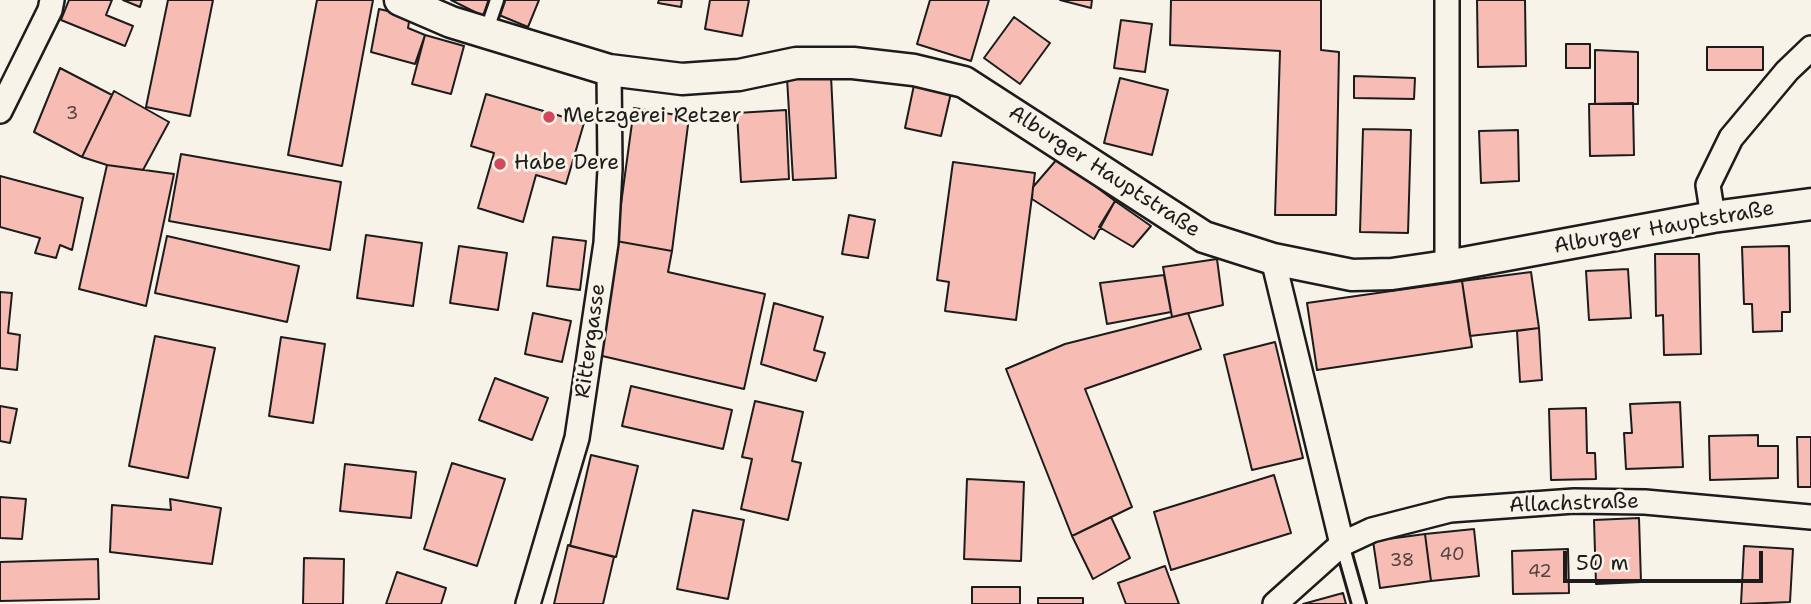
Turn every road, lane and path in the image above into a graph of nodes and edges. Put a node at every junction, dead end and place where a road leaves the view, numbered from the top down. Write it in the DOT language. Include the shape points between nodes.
graph roads {
  1 [pos="52,0"];
  2 [pos="400,0"];
  3 [pos="497,0"];
  4 [pos="1447,0"];
  5 [pos="486,33"];
  6 [pos="1811,48"];
  7 [pos="609,70"];
  8 [pos="0,111"];
  9 [pos="1811,204"];
  10 [pos="1713,217"];
  11 [pos="1273,259"];
  12 [pos="1447,265"];
  13 [pos="1811,517"];
  14 [pos="1342,544"];
  15 [pos="528,604"];
  16 [pos="1275,604"];
  17 [pos="1359,604"];
  1 -- 8 [label="street"];
  2 -- 5 [label="street, Alburger Hauptstraße"];
  3 -- 5 [label="lane"];
  4 -- 12 [label="street"];
  5 -- 7 [label="street, Alburger Hauptstraße"];
  6 -- 10 [label="street" via="1731,138 1708,185"];
  7 -- 11 [label="street, Alburger Hauptstraße" via="682,79 796,64 853,63 964,82 1204,237"];
  7 -- 15 [label="street, Rittergasse" via="606,243 577,438"];
  9 -- 10 [label="street, Alburger Hauptstraße"];
  10 -- 12 [label="street, Alburger Hauptstraße"];
  11 -- 12 [label="street, Alburger Hauptstraße" via="1352,275"];
  11 -- 14 [label="street"];
  13 -- 14 [label="street, Allachstraße" via="1645,502 1574,501 1450,510 1372,530"];
  14 -- 16 [label="street, Allachstraße"];
  14 -- 17 [label="lane"];
}
